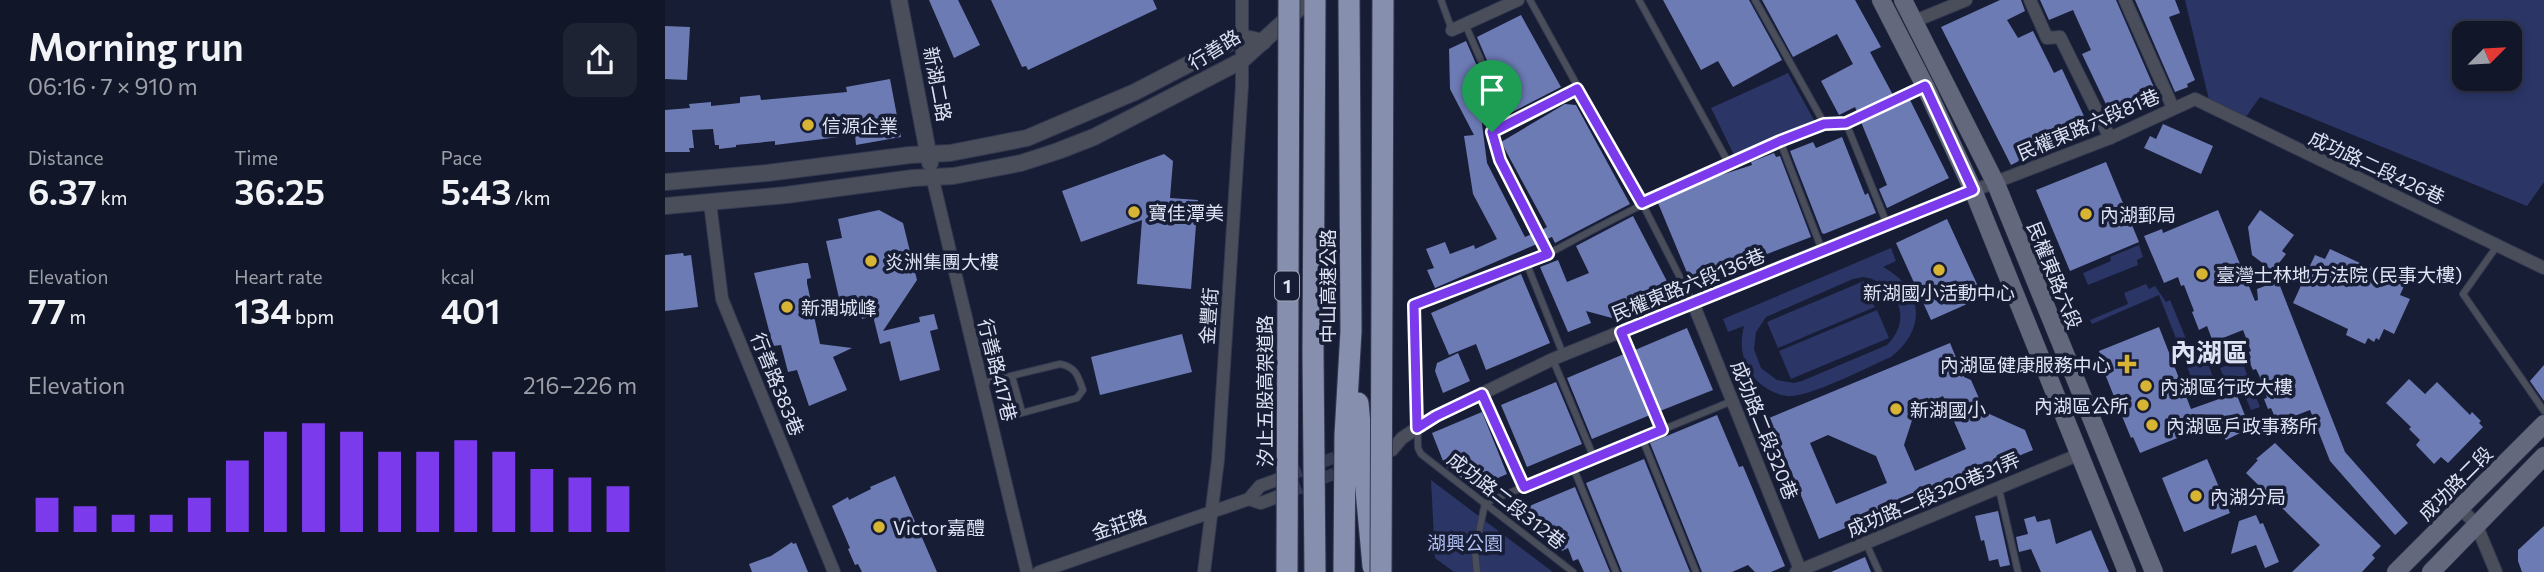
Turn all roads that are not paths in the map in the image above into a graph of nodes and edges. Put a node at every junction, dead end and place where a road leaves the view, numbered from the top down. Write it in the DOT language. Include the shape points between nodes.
graph roads {
  1 [pos="899,0"];
  2 [pos="1242,0"];
  3 [pos="1289,0"];
  4 [pos="1308,0"];
  5 [pos="1315,0"];
  6 [pos="1349,0"];
  7 [pos="1383,0"];
  8 [pos="1441,0"];
  9 [pos="1530,0"];
  10 [pos="1639,0"];
  11 [pos="1755,0"];
  12 [pos="1881,0"];
  13 [pos="1903,0"];
  14 [pos="1966,0"];
  15 [pos="2030,0"];
  16 [pos="2125,0"];
  17 [pos="1509,2"];
  18 [pos="1915,22"];
  19 [pos="1465,24"];
  20 [pos="1452,30"];
  21 [pos="1241,37"];
  22 [pos="1263,42"];
  23 [pos="1241,61"];
  24 [pos="1486,72"];
  25 [pos="1925,86"];
  26 [pos="1577,89"];
  27 [pos="2195,99"];
  28 [pos="2173,108"];
  29 [pos="1846,123"];
  30 [pos="1824,124"];
  31 [pos="2110,138"];
  32 [pos="1780,141"];
  33 [pos="929,155"];
  34 [pos="1728,162"];
  35 [pos="932,176"];
  36 [pos="665,182"];
  37 [pos="1996,184"];
  38 [pos="1973,190"];
  39 [pos="1642,203"];
  40 [pos="710,204"];
  41 [pos="665,206"];
  42 [pos="1887,224"];
  43 [pos="2497,246"];
  44 [pos="1822,250"];
  45 [pos="1548,254"];
  46 [pos="1526,262"];
  47 [pos="2544,268"];
  48 [pos="1693,303"];
  49 [pos="1351,331"];
  50 [pos="1621,332"];
  51 [pos="1313,353"];
  52 [pos="1558,357"];
  53 [pos="1012,376"];
  54 [pos="981,383"];
  55 [pos="1482,394"];
  56 [pos="1733,401"];
  57 [pos="2544,411"];
  58 [pos="1022,412"];
  59 [pos="1007,417"];
  60 [pos="2544,424"];
  61 [pos="1417,428"];
  62 [pos="1662,430"];
  63 [pos="1402,438"];
  64 [pos="1642,438"];
  65 [pos="1367,444"];
  66 [pos="2080,454"];
  67 [pos="2544,456"];
  68 [pos="1594,458"];
  69 [pos="1368,460"];
  70 [pos="1573,467"];
  71 [pos="1290,475"];
  72 [pos="1524,487"];
  73 [pos="1999,488"];
  74 [pos="1290,492"];
  75 [pos="1249,499"];
  76 [pos="1485,503"];
  77 [pos="2460,508"];
  78 [pos="1211,512"];
  79 [pos="2476,524"];
  80 [pos="1866,543"];
  81 [pos="1799,571"];
  82 [pos="834,572"];
  83 [pos="1027,572"];
  84 [pos="1039,572"];
  85 [pos="1204,572"];
  86 [pos="1286,572"];
  87 [pos="1315,572"];
  88 [pos="1344,572"];
  89 [pos="1374,572"];
  90 [pos="1381,572"];
  91 [pos="1477,572"];
  92 [pos="1573,572"];
  93 [pos="1616,572"];
  94 [pos="1696,572"];
  95 [pos="1879,572"];
  96 [pos="2018,572"];
  97 [pos="2127,572"];
  98 [pos="2154,572"];
  99 [pos="2396,572"];
  100 [pos="2431,572"];
  101 [pos="2496,572"];
  1 -- 33 [label="street, 新湖二路"];
  2 -- 21 [label="street, 金豐街"];
  3 -- 86 [label="highway, 汐止五股高架道路 / 1, bridge"];
  4 -- 22 [label="street"];
  5 -- 51 [label="highway, 中山高速公路 / 1"];
  6 -- 49 [label="highway, 中山高速公路"];
  7 -- 90 [label="highway, bridge"];
  8 -- 20 [label="lane"];
  9 -- 26 [label="lane"];
  10 -- 34 [label="lane"];
  11 -- 30 [label="lane"];
  12 -- 25 [label="main road"];
  13 -- 18 [label="main road, 民權東路六段"];
  14 -- 18 [label="street"];
  15 -- 31 [label="street" via="2047,38 2060,37"];
  16 -- 28 [label="street"];
  17 -- 19 [label="street"];
  18 -- 37 [label="main road, 民權東路六段"];
  19 -- 20 [label="street"];
  19 -- 24 [label="lane"];
  21 -- 22 [label="street, 行善路"];
  21 -- 23 [label="street, 金豐街"];
  21 -- 33 [label="street, 行善路" via="1062,125 1027,138"];
  22 -- 23 [label="street, 行善路"];
  23 -- 35 [label="street, 行善路" via="1058,152 953,176"];
  23 -- 78 [label="street, 金豐街" via="1219,446"];
  25 -- 29 [label="lane"];
  25 -- 38 [label="main road"];
  26 -- 39 [label="lane"];
  26 -- 45 [label="lane" via="1492,132 1500,160"];
  27 -- 28 [label="street, 民權東路六段81巷"];
  27 -- 43 [label="street, 成功路二段426巷"];
  28 -- 31 [label="street, 民權東路六段81巷"];
  29 -- 30 [label="lane"];
  29 -- 42 [label="lane"];
  30 -- 32 [label="lane"];
  31 -- 37 [label="street, 民權東路六段81巷"];
  32 -- 34 [label="lane"];
  32 -- 44 [label="lane"];
  33 -- 35 [label="street, 新湖二路"];
  33 -- 36 [label="street, 行善路"];
  34 -- 39 [label="lane"];
  35 -- 40 [label="street, 行善路"];
  35 -- 54 [label="street, 行善路417巷"];
  37 -- 38 [label="street, 民權東路六段136巷"];
  37 -- 98 [label="main road, 民權東路六段"];
  38 -- 42 [label="street, 民權東路六段136巷"];
  38 -- 66 [label="main road"];
  39 -- 45 [label="lane"];
  39 -- 48 [label="lane"];
  40 -- 41 [label="street, 行善路"];
  40 -- 82 [label="street, 行善路383巷" via="722,299"];
  42 -- 44 [label="street, 民權東路六段136巷"];
  43 -- 47 [label="street, 成功路二段426巷"];
  43 -- 57 [label="lane" via="2463,294"];
  44 -- 48 [label="street, 民權東路六段136巷"];
  45 -- 46 [label="lane"];
  46 -- 52 [label="lane"];
  46 -- 61 [label="lane" via="1414,305"];
  48 -- 50 [label="street, 民權東路六段136巷"];
  48 -- 56 [label="street, 成功路二段320巷"];
  49 -- 88 [label="highway, 中山高速公路"];
  49 -- 89 [label="highway"];
  50 -- 52 [label="street, 民權東路六段136巷"];
  50 -- 62 [label="lane"];
  51 -- 86 [label="highway" via="1296,430"];
  51 -- 87 [label="highway, 中山高速公路 / 1"];
  52 -- 55 [label="street, 民權東路六段136巷"];
  52 -- 68 [label="lane"];
  53 -- 54 [label="lane"];
  53 -- 58 [label="lane"];
  53 -- 58 [label="lane" via="1060,364 1078,374 1083,390 1077,398"];
  54 -- 83 [label="street, 行善路417巷"];
  55 -- 61 [label="street, 民權東路六段136巷"];
  55 -- 72 [label="lane"];
  56 -- 62 [label="lane"];
  56 -- 81 [label="street, 成功路二段320巷"];
  58 -- 59 [label="lane"];
  60 -- 77 [label="main road, 成功路二段"];
  61 -- 63 [label="street, 民權東路六段136巷"];
  61 -- 76 [label="lane, 成功路二段312巷" via="1421,454"];
  62 -- 64 [label="lane"];
  63 -- 65 [label="street, 民權東路六段136巷" via="1388,435"];
  63 -- 69 [label="street, 民權東路六段136巷" via="1392,450"];
  64 -- 68 [label="lane"];
  64 -- 94 [label="lane"];
  66 -- 73 [label="street, 成功路二段320巷31弄"];
  66 -- 97 [label="main road"];
  67 -- 79 [label="main road"];
  68 -- 70 [label="lane"];
  70 -- 72 [label="lane"];
  70 -- 93 [label="lane"];
  71 -- 75 [label="street" via="1260,486"];
  72 -- 76 [label="lane"];
  73 -- 80 [label="street, 成功路二段320巷31弄"];
  73 -- 96 [label="lane"];
  74 -- 75 [label="street" via="1261,503"];
  75 -- 78 [label="street"];
  76 -- 91 [label="lane" via="1475,552"];
  76 -- 92 [label="lane, 成功路二段312巷"];
  77 -- 79 [label="street"];
  77 -- 99 [label="main road, 成功路二段"];
  78 -- 84 [label="street, 金莊路"];
  78 -- 85 [label="street, 金豐街"];
  79 -- 100 [label="main road"];
  79 -- 101 [label="street"];
  80 -- 81 [label="street, 成功路二段320巷31弄"];
  80 -- 95 [label="lane"];
}
